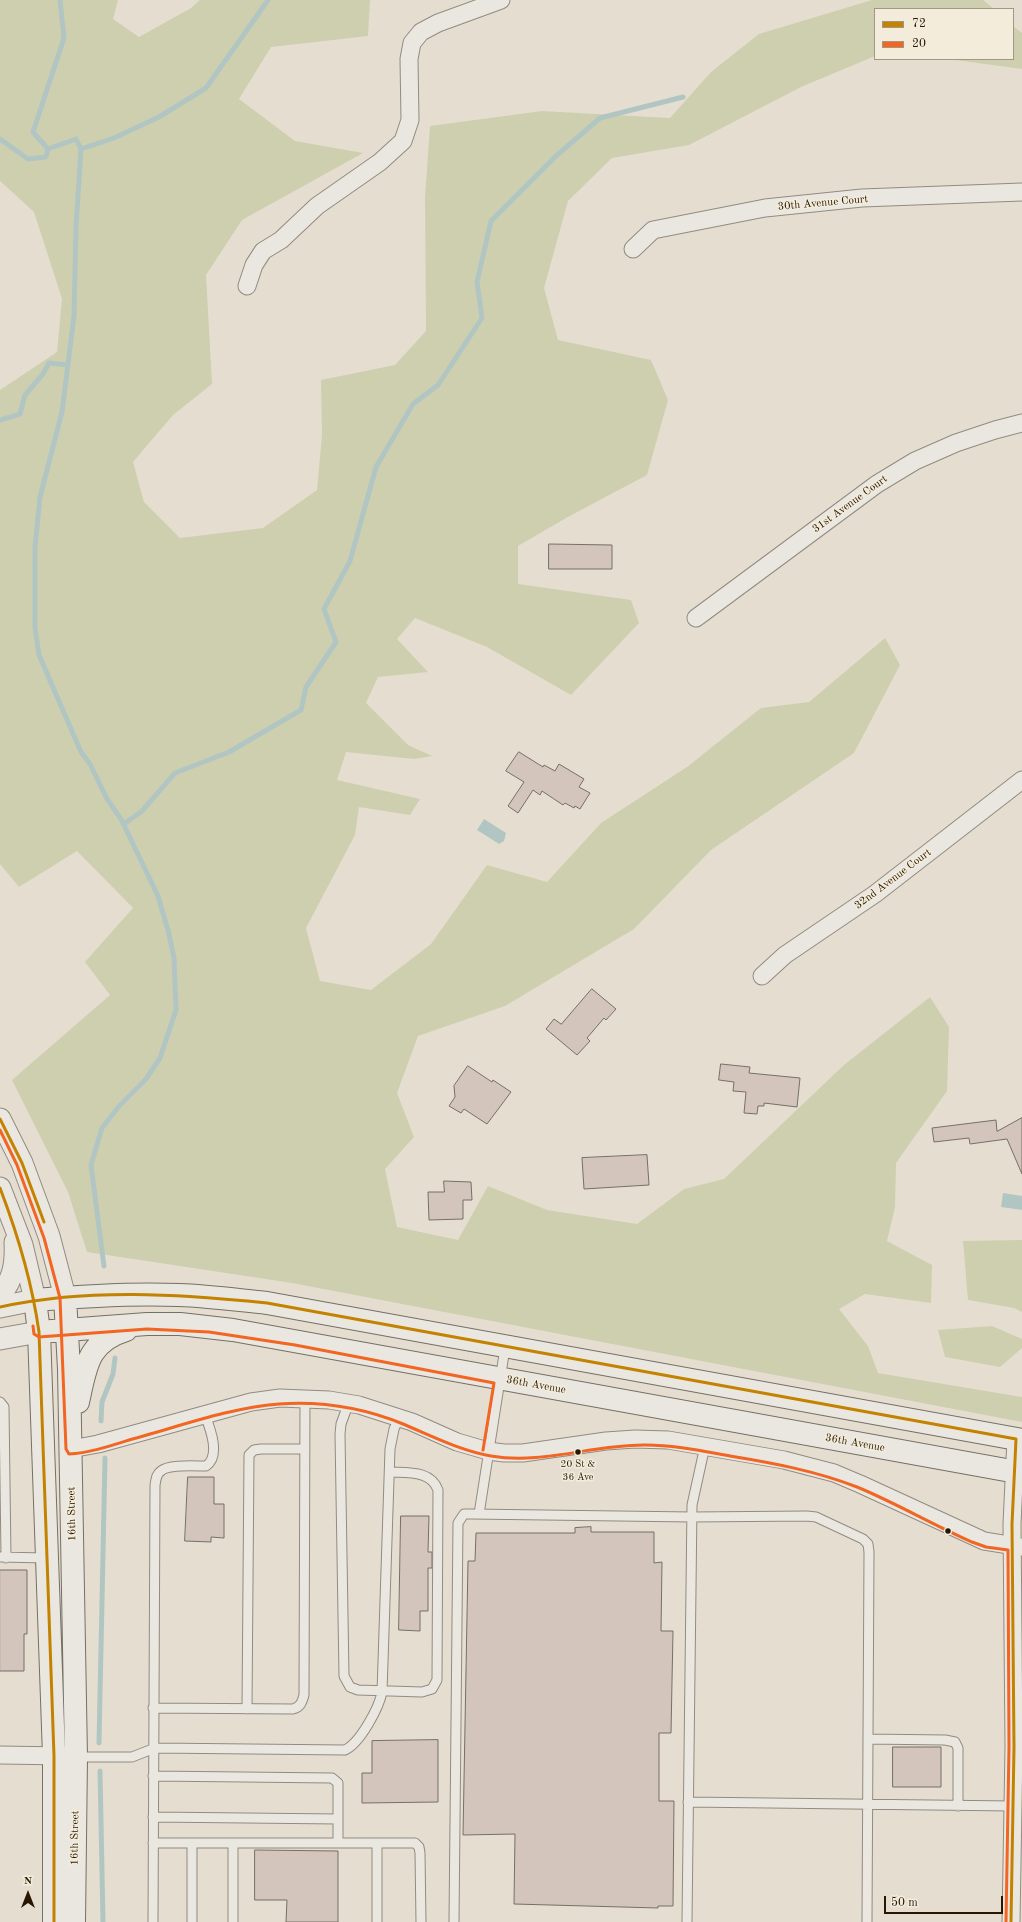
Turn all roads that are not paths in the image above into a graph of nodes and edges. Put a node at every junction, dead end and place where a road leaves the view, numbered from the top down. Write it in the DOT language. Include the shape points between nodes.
graph roads {
  1 [pos="498,1"];
  2 [pos="1022,192"];
  3 [pos="633,249"];
  4 [pos="247,286"];
  5 [pos="1022,423"];
  6 [pos="696,618"];
  7 [pos="1022,780"];
  8 [pos="762,976"];
  9 [pos="0,1119"];
  10 [pos="0,1188"];
  11 [pos="0,1295"];
  12 [pos="65,1297"];
  13 [pos="35,1300"];
  14 [pos="0,1307"];
  15 [pos="147,1324"];
  16 [pos="67,1330"];
  17 [pos="39,1332"];
  18 [pos="0,1339"];
  19 [pos="505,1348"];
  20 [pos="500,1379"];
  21 [pos="305,1398"];
  22 [pos="0,1402"];
  23 [pos="349,1402"];
  24 [pos="205,1415"];
  25 [pos="399,1418"];
  26 [pos="1019,1440"];
  27 [pos="70,1443"];
  28 [pos="705,1446"];
  29 [pos="305,1449"];
  30 [pos="488,1451"];
  31 [pos="390,1472"];
  32 [pos="1018,1472"];
  33 [pos="479,1514"];
  34 [pos="692,1517"];
  35 [pos="1018,1546"];
  36 [pos="3,1558"];
  37 [pos="45,1558"];
  38 [pos="382,1692"];
  39 [pos="153,1708"];
  40 [pos="247,1709"];
  41 [pos="868,1739"];
  42 [pos="153,1748"];
  43 [pos="1018,1748"];
  44 [pos="0,1756"];
  45 [pos="54,1756"];
  46 [pos="76,1757"];
  47 [pos="153,1776"];
  48 [pos="688,1802"];
  49 [pos="868,1804"];
  50 [pos="958,1806"];
  51 [pos="1012,1806"];
  52 [pos="153,1818"];
  53 [pos="338,1818"];
  54 [pos="153,1843"];
  55 [pos="192,1843"];
  56 [pos="233,1843"];
  57 [pos="338,1843"];
  58 [pos="377,1843"];
  59 [pos="1017,1897"];
  60 [pos="54,1922"];
  61 [pos="74,1922"];
  62 [pos="153,1922"];
  63 [pos="192,1922"];
  64 [pos="234,1922"];
  65 [pos="377,1922"];
  66 [pos="421,1922"];
  67 [pos="454,1922"];
  68 [pos="687,1922"];
  69 [pos="867,1922"];
  70 [pos="1011,1922"];
  1 -- 4 [label="street" via="421,32 412,43 409,59 410,120 403,140 380,162 317,206 281,240 263,252 254,265"];
  2 -- 3 [label="street, 30th Avenue Court" via="862,198 765,208 653,230"];
  5 -- 6 [label="street, 31st Avenue Court" via="956,443 915,461 877,484"];
  7 -- 8 [label="street, 32nd Avenue Court" via="875,894 785,955"];
  9 -- 12 [label="street, 16th Street" via="22,1163 46,1228"];
  10 -- 11 [label="street" via="14,1237 15,1266"];
  10 -- 13 [label="street, 16th Street" via="22,1245"];
  12 -- 13 [label="main road"];
  12 -- 16 [label="main road, 16th Street"];
  12 -- 19 [label="main road" via="150,1294 208,1296 267,1303"];
  13 -- 14 [label="street"];
  13 -- 17 [label="main road, 16th Street"];
  15 -- 16 [label="main road, 36th Avenue"];
  15 -- 20 [label="main road, 36th Avenue" via="180,1324 233,1330"];
  15 -- 27 [label="main road" via="108,1337 93,1350 87,1364"];
  16 -- 17 [label="main road, 36th Avenue"];
  16 -- 27 [label="main road, 16th Street"];
  17 -- 18 [label="street, 36th Avenue"];
  17 -- 37 [label="main road, 16th Street"];
  19 -- 20 [label="lane"];
  19 -- 26 [label="main road"];
  20 -- 30 [label="lane"];
  20 -- 32 [label="main road, 36th Avenue"];
  21 -- 23 [label="street"];
  21 -- 24 [label="street" via="251,1402"];
  21 -- 29 [label="lane"];
  22 -- 36 [label="lane" via="4,1407"];
  23 -- 25 [label="street"];
  23 -- 38 [label="lane" via="340,1434 344,1676 350,1688"];
  24 -- 27 [label="street" via="98,1444"];
  24 -- 39 [label="lane" via="212,1443 213,1457 210,1463 206,1466 170,1467 162,1470 157,1475 155,1485"];
  25 -- 30 [label="street" via="457,1442"];
  25 -- 31 [label="lane" via="390,1450"];
  26 -- 32 [label="street"];
  27 -- 46 [label="main road, 16th Street"];
  28 -- 30 [label="street" via="668,1440 635,1439 523,1453"];
  28 -- 34 [label="lane" via="692,1505"];
  28 -- 35 [label="street" via="784,1460 834,1473 984,1541"];
  29 -- 40 [label="lane" via="304,1695 298,1707 292,1709"];
  29 -- 40 [label="lane" via="261,1449 254,1450 249,1455"];
  30 -- 33 [label="lane"];
  31 -- 38 [label="lane"];
  31 -- 38 [label="lane" via="418,1474 429,1478 438,1490 437,1680 432,1688 422,1692"];
  32 -- 35 [label="street"];
  33 -- 34 [label="lane"];
  33 -- 67 [label="lane" via="464,1514 458,1523"];
  34 -- 41 [label="lane" via="807,1516 863,1539 868,1544"];
  34 -- 48 [label="lane"];
  35 -- 43 [label="street"];
  36 -- 37 [label="lane"];
  37 -- 45 [label="main road, 16th Street"];
  38 -- 42 [label="lane" via="357,1742 345,1750"];
  39 -- 40 [label="lane"];
  39 -- 42 [label="lane"];
  41 -- 49 [label="lane"];
  41 -- 50 [label="lane" via="955,1742 958,1748"];
  42 -- 46 [label="lane" via="132,1758"];
  42 -- 47 [label="lane"];
  43 -- 51 [label="street"];
  44 -- 45 [label="street"];
  45 -- 46 [label="street"];
  45 -- 60 [label="main road, 16th Street"];
  46 -- 61 [label="main road, 16th Street"];
  47 -- 52 [label="lane"];
  47 -- 53 [label="lane" via="332,1778 338,1783"];
  48 -- 49 [label="lane"];
  48 -- 68 [label="lane"];
  49 -- 50 [label="lane"];
  49 -- 69 [label="lane"];
  50 -- 51 [label="lane"];
  51 -- 59 [label="street"];
  52 -- 53 [label="lane"];
  52 -- 54 [label="lane"];
  53 -- 57 [label="lane"];
  54 -- 55 [label="lane"];
  54 -- 62 [label="lane"];
  55 -- 56 [label="lane"];
  55 -- 63 [label="lane"];
  56 -- 57 [label="lane"];
  56 -- 64 [label="lane"];
  57 -- 58 [label="lane"];
  58 -- 65 [label="lane"];
  58 -- 66 [label="lane" via="415,1843 419,1847"];
  59 -- 70 [label="street"];
}
